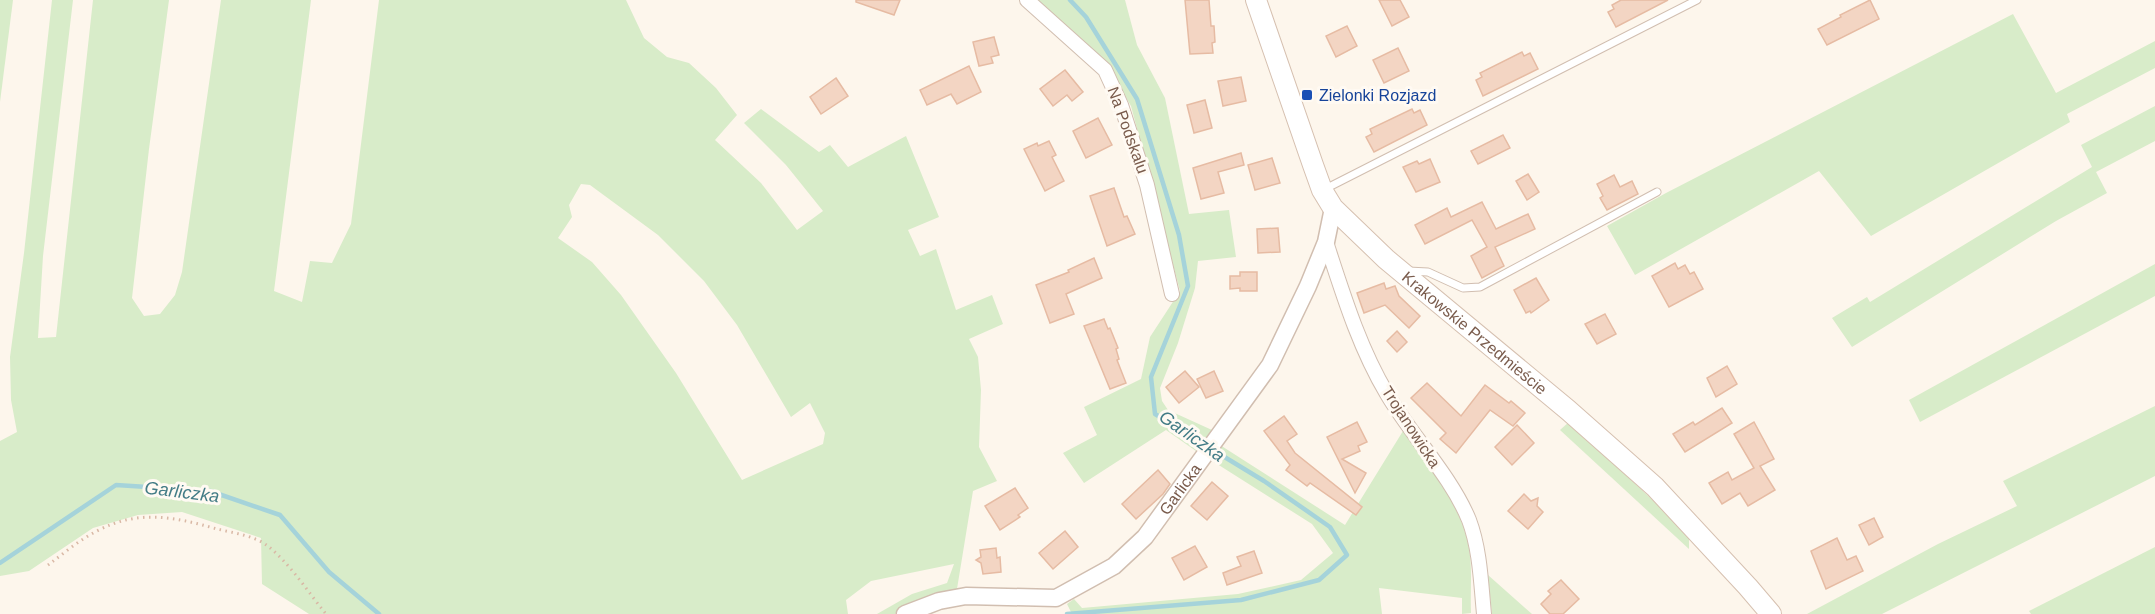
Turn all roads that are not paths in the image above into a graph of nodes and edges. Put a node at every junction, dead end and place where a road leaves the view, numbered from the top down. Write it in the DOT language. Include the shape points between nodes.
graph roads {
  1 [pos="1027,0"];
  2 [pos="1256,0"];
  3 [pos="1697,0"];
  4 [pos="1322,190"];
  5 [pos="1657,192"];
  6 [pos="1333,208"];
  7 [pos="1326,242"];
  8 [pos="1400,270"];
  9 [pos="1172,294"];
  10 [pos="905,614"];
  11 [pos="1484,614"];
  12 [pos="1771,614"];
  1 -- 9 [label="street, Na Podskalu" via="1105,70 1121,105 1147,185"];
  2 -- 4 [label="main road, Krakowskie Przedmieście"];
  3 -- 4 [label="lane"];
  4 -- 6 [label="main road, Krakowskie Przedmieście"];
  5 -- 8 [label="lane" via="1480,287 1463,288 1428,272"];
  6 -- 7 [label="street, Garlicka"];
  6 -- 8 [label="main road, Krakowskie Przedmieście"];
  7 -- 10 [label="street, Garlicka" via="1270,365 1145,537 1114,566 1056,597 966,596"];
  7 -- 11 [label="street, Trojanowicka" via="1367,356 1387,394 1469,520 1478,553"];
  8 -- 12 [label="main road, Krakowskie Przedmieście" via="1655,488"];
}
